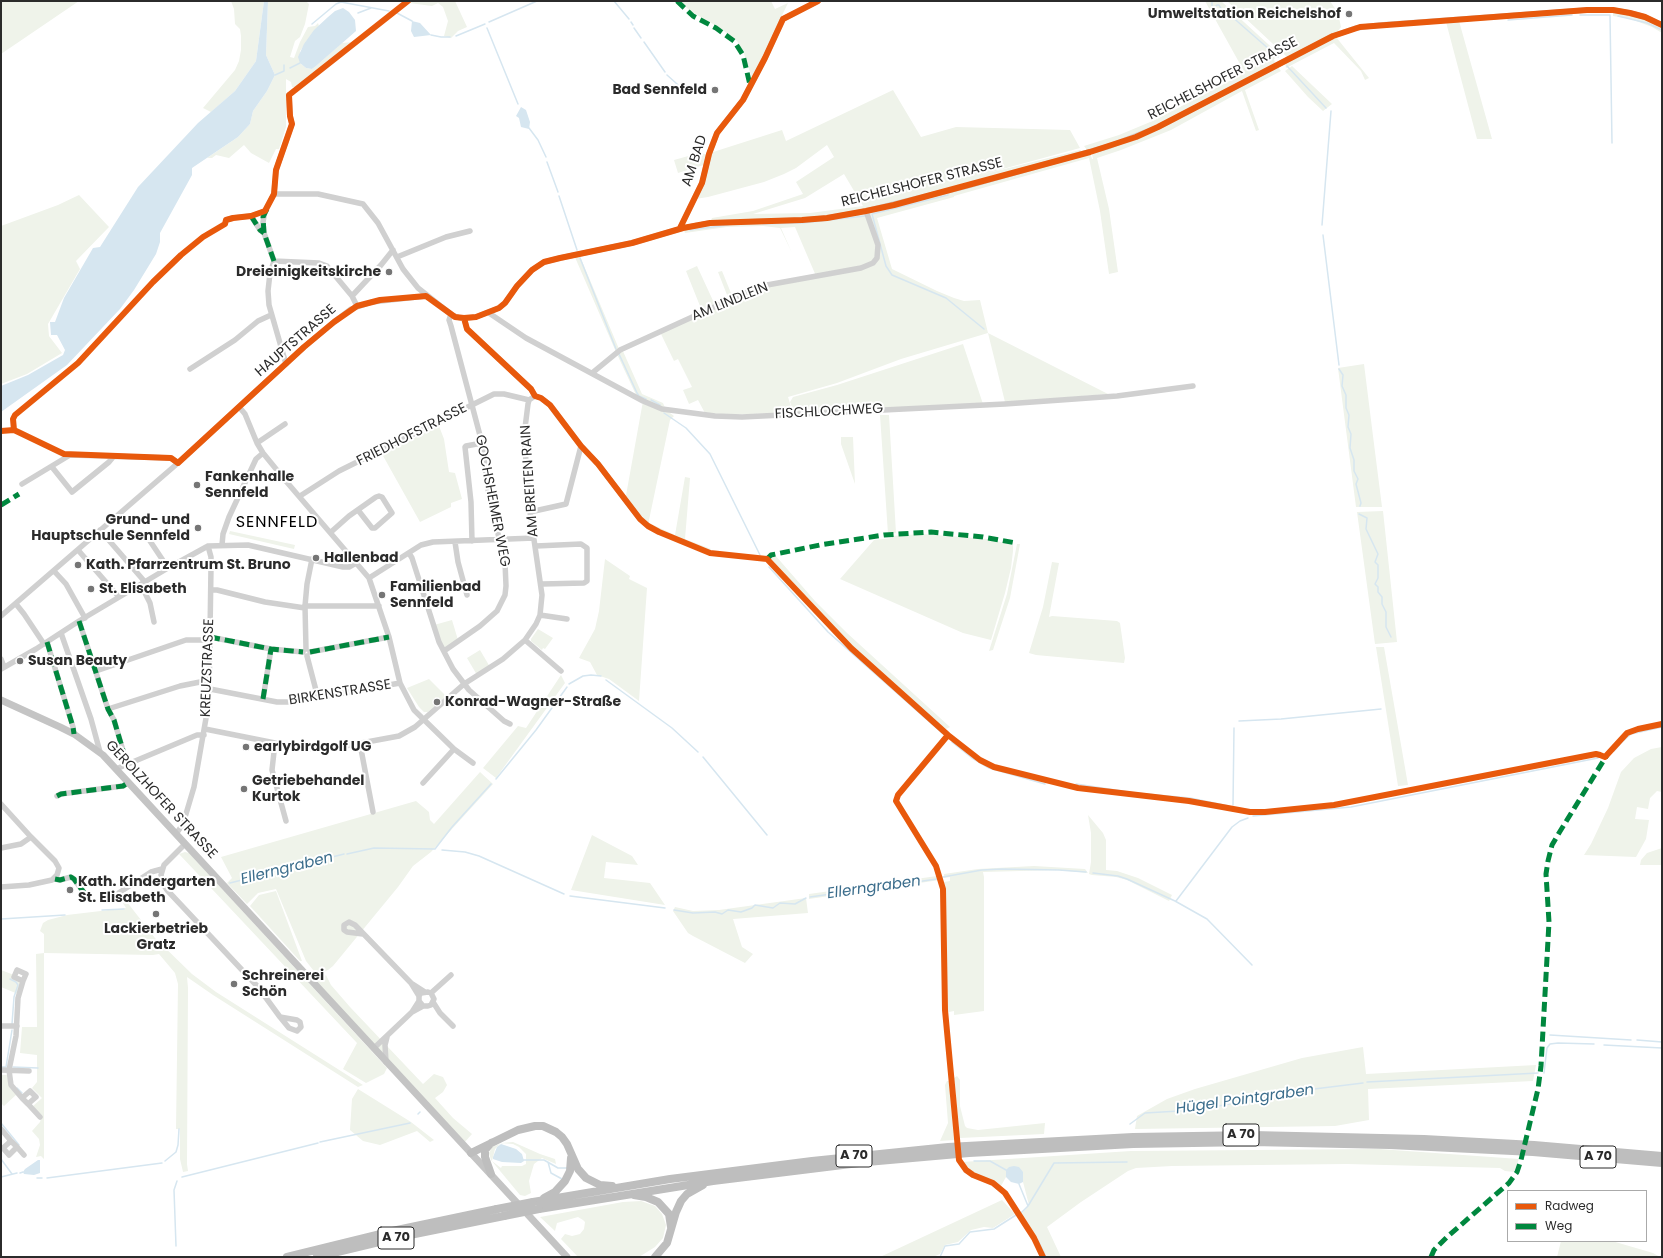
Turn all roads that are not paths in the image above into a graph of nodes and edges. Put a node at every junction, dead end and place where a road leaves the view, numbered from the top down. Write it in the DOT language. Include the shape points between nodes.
graph roads {
  1 [pos="818,1"];
  2 [pos="1662,25"];
  3 [pos="289,95"];
  4 [pos="274,194"];
  5 [pos="866,211"];
  6 [pos="265,212"];
  7 [pos="251,216"];
  8 [pos="226,220"];
  9 [pos="680,228"];
  10 [pos="470,231"];
  11 [pos="264,233"];
  12 [pos="393,250"];
  13 [pos="397,257"];
  14 [pos="274,260"];
  15 [pos="352,296"];
  16 [pos="426,296"];
  17 [pos="357,306"];
  18 [pos="489,313"];
  19 [pos="451,314"];
  20 [pos="271,315"];
  21 [pos="464,318"];
  22 [pos="286,364"];
  23 [pos="190,369"];
  24 [pos="592,373"];
  25 [pos="1193,386"];
  26 [pos="535,396"];
  27 [pos="529,400"];
  28 [pos="472,405"];
  29 [pos="240,408"];
  30 [pos="285,424"];
  31 [pos="257,442"];
  32 [pos="482,443"];
  33 [pos="581,446"];
  34 [pos="263,453"];
  35 [pos="114,456"];
  36 [pos="178,463"];
  37 [pos="52,467"];
  38 [pos="22,484"];
  39 [pos="300,496"];
  40 [pos="358,510"];
  41 [pos="530,512"];
  42 [pos="640,519"];
  43 [pos="100,530"];
  44 [pos="331,532"];
  45 [pos="146,535"];
  46 [pos="534,538"];
  47 [pos="499,540"];
  48 [pos="472,541"];
  49 [pos="455,542"];
  50 [pos="222,545"];
  51 [pos="208,546"];
  52 [pos="536,546"];
  53 [pos="78,550"];
  54 [pos="409,553"];
  55 [pos="312,559"];
  56 [pos="356,563"];
  57 [pos="168,568"];
  58 [pos="54,571"];
  59 [pos="369,578"];
  60 [pos="143,584"];
  61 [pos="542,584"];
  62 [pos="211,590"];
  63 [pos="467,595"];
  64 [pos="119,597"];
  65 [pos="16,604"];
  66 [pos="379,606"];
  67 [pos="305,607"];
  68 [pos="540,615"];
  69 [pos="1,616"];
  70 [pos="85,618"];
  71 [pos="567,619"];
  72 [pos="79,621"];
  73 [pos="154,622"];
  74 [pos="61,633"];
  75 [pos="389,637"];
  76 [pos="210,639"];
  77 [pos="526,640"];
  78 [pos="45,643"];
  79 [pos="271,649"];
  80 [pos="444,651"];
  81 [pos="307,652"];
  82 [pos="1,659"];
  83 [pos="2,668"];
  84 [pos="96,671"];
  85 [pos="561,671"];
  86 [pos="210,680"];
  87 [pos="400,683"];
  88 [pos="464,684"];
  89 [pos="210,689"];
  90 [pos="318,698"];
  91 [pos="263,699"];
  92 [pos="1,700"];
  93 [pos="108,709"];
  94 [pos="423,720"];
  95 [pos="510,724"];
  96 [pos="205,732"];
  97 [pos="74,734"];
  98 [pos="275,743"];
  99 [pos="360,744"];
  100 [pos="454,749"];
  101 [pos="100,752"];
  102 [pos="473,763"];
  103 [pos="127,764"];
  104 [pos="116,769"];
  105 [pos="128,783"];
  106 [pos="423,783"];
  107 [pos="57,796"];
  108 [pos="1,804"];
  109 [pos="373,812"];
  110 [pos="286,821"];
  111 [pos="176,834"];
  112 [pos="31,837"];
  113 [pos="185,844"];
  114 [pos="1,848"];
  115 [pos="162,869"];
  116 [pos="55,879"];
  117 [pos="1,886"];
  118 [pos="117,894"];
  119 [pos="88,898"];
  120 [pos="364,934"];
  121 [pos="451,975"];
  122 [pos="23,981"];
  123 [pos="411,983"];
  124 [pos="424,992"];
  125 [pos="431,993"];
  126 [pos="419,999"];
  127 [pos="433,1002"];
  128 [pos="426,1006"];
  129 [pos="412,1012"];
  130 [pos="440,1013"];
  131 [pos="280,1017"];
  132 [pos="1,1026"];
  133 [pos="17,1026"];
  134 [pos="453,1026"];
  135 [pos="388,1036"];
  136 [pos="374,1048"];
  137 [pos="386,1062"];
  138 [pos="1,1070"];
  139 [pos="9,1070"];
  140 [pos="29,1071"];
  141 [pos="22,1098"];
  142 [pos="28,1104"];
  143 [pos="40,1117"];
  144 [pos="1,1129"];
  145 [pos="12,1141"];
  146 [pos="493,1141"];
  147 [pos="17,1148"];
  148 [pos="1534,1149"];
  149 [pos="949,1151"];
  150 [pos="471,1153"];
  151 [pos="24,1155"];
  152 [pos="571,1155"];
  153 [pos="1662,1156"];
  154 [pos="1662,1163"];
  155 [pos="491,1174"];
  156 [pos="713,1181"];
  157 [pos="630,1186"];
  158 [pos="624,1195"];
  159 [pos="533,1202"];
  160 [pos="672,1231"];
  161 [pos="287,1257"];
  162 [pos="317,1257"];
  163 [pos="568,1257"];
  164 [pos="655,1257"];
  1 -- 9 [label="street, AM BAD" via="783,19 743,100 717,133 702,183"];
  2 -- 5 [label="street, REICHELSHOFER STRASSE" via="1630,13 1587,10 1380,25 1347,30 1136,137 1090,152"];
  3 -- 4 [label="street" via="292,124 276,170"];
  4 -- 6 [label="street"];
  4 -- 12 [label="street" via="318,194 362,204 378,222"];
  5 -- 9 [label="street, REICHELSHOFER STRASSE" via="827,218 731,221"];
  5 -- 24 [label="street, AM LINDLEIN" via="878,246 877,258 873,263 861,268 768,285 747,292 620,350"];
  6 -- 7 [label="street"];
  6 -- 11 [label="street"];
  7 -- 8 [label="street" via="237,216"];
  7 -- 11 [label="street"];
  9 -- 18 [label="street, REICHELSHOFER STRASSE" via="632,243 544,262 526,275 505,303"];
  10 -- 13 [label="street" via="446,237"];
  11 -- 14 [label="street"];
  12 -- 13 [label="street"];
  12 -- 15 [label="street, HAUPTSTRASSE"];
  13 -- 16 [label="street" via="403,269"];
  14 -- 15 [label="street" via="323,264"];
  14 -- 20 [label="street" via="268,291"];
  15 -- 17 [label="street"];
  16 -- 17 [label="street, HAUPTSTRASSE" via="380,300"];
  16 -- 19 [label="street"];
  17 -- 22 [label="street, HAUPTSTRASSE" via="329,326"];
  18 -- 21 [label="street, REICHELSHOFER STRASSE"];
  18 -- 24 [label="street, FISCHLOCHWEG" via="526,338"];
  19 -- 21 [label="street, REICHELSHOFER STRASSE"];
  19 -- 28 [label="street, GOCHSHEIMER WEG" via="449,320"];
  20 -- 22 [label="street"];
  20 -- 23 [label="street" via="258,320 235,340"];
  21 -- 26 [label="street" via="467,329 531,388"];
  22 -- 29 [label="street, HAUPTSTRASSE"];
  24 -- 25 [label="street, FISCHLOCHWEG" via="662,409 742,417 1005,404 1117,396"];
  26 -- 27 [label="street"];
  26 -- 33 [label="street" via="550,405"];
  27 -- 28 [label="street, FRIEDHOFSTRASSE" via="499,393"];
  27 -- 41 [label="street, AM BREITEN RAIN" via="524,436"];
  28 -- 32 [label="street, GOCHSHEIMER WEG"];
  28 -- 39 [label="street, FRIEDHOFSTRASSE" via="339,472"];
  29 -- 31 [label="street"];
  29 -- 36 [label="street, HAUPTSTRASSE"];
  30 -- 31 [label="street"];
  31 -- 34 [label="street"];
  32 -- 47 [label="street, GOCHSHEIMER WEG" via="489,497"];
  32 -- 48 [label="street" via="465,447"];
  33 -- 41 [label="street" via="566,504"];
  33 -- 42 [label="street"];
  34 -- 39 [label="street"];
  34 -- 50 [label="street" via="256,459 229,517"];
  35 -- 36 [label="street" via="171,458"];
  35 -- 37 [label="street" via="70,455"];
  35 -- 37 [label="street" via="72,492"];
  36 -- 43 [label="street, HAUPTSTRASSE"];
  37 -- 38 [label="street"];
  39 -- 44 [label="street"];
  40 -- 40 [label="street" via="372,528 392,513 379,496"];
  40 -- 44 [label="street"];
  41 -- 46 [label="street, AM BREITEN RAIN"];
  43 -- 53 [label="street, HAUPTSTRASSE"];
  43 -- 60 [label="street"];
  44 -- 56 [label="street"];
  45 -- 57 [label="street"];
  46 -- 47 [label="street"];
  46 -- 52 [label="street, AM BREITEN RAIN"];
  47 -- 48 [label="street"];
  47 -- 80 [label="street, GOCHSHEIMER WEG" via="505,562 505,595 496,611 480,626"];
  48 -- 49 [label="street"];
  49 -- 54 [label="street" via="433,542 421,545"];
  49 -- 63 [label="street"];
  50 -- 51 [label="street"];
  50 -- 55 [label="street" via="248,545"];
  51 -- 57 [label="street"];
  51 -- 62 [label="street, KREUZSTRASSE" via="211,557"];
  52 -- 61 [label="street, AM BREITEN RAIN"];
  52 -- 61 [label="street, AM BREITEN RAIN" via="582,544 587,548 587,581"];
  53 -- 58 [label="street, HAUPTSTRASSE"];
  53 -- 64 [label="street"];
  54 -- 59 [label="street"];
  54 -- 80 [label="street"];
  55 -- 56 [label="street" via="346,567"];
  55 -- 67 [label="street"];
  56 -- 59 [label="street"];
  57 -- 60 [label="street"];
  58 -- 65 [label="street, HAUPTSTRASSE"];
  58 -- 70 [label="street" via="66,584"];
  59 -- 66 [label="street"];
  60 -- 64 [label="street"];
  60 -- 73 [label="street"];
  61 -- 68 [label="street, AM BREITEN RAIN"];
  62 -- 67 [label="street" via="265,602"];
  62 -- 76 [label="street, KREUZSTRASSE"];
  64 -- 70 [label="street"];
  65 -- 69 [label="street, HAUPTSTRASSE"];
  65 -- 78 [label="street"];
  66 -- 67 [label="street"];
  66 -- 75 [label="street"];
  67 -- 81 [label="street"];
  68 -- 71 [label="street"];
  68 -- 77 [label="street, AM BREITEN RAIN"];
  70 -- 72 [label="street"];
  72 -- 74 [label="street"];
  72 -- 84 [label="street"];
  74 -- 78 [label="street"];
  74 -- 101 [label="street"];
  75 -- 81 [label="street"];
  75 -- 87 [label="street"];
  76 -- 79 [label="street"];
  76 -- 84 [label="street" via="186,640"];
  76 -- 86 [label="street, KREUZSTRASSE"];
  77 -- 85 [label="street"];
  77 -- 88 [label="street, AM BREITEN RAIN" via="503,659"];
  78 -- 83 [label="street"];
  78 -- 97 [label="street" via="74,727"];
  79 -- 81 [label="street"];
  79 -- 91 [label="street"];
  80 -- 88 [label="street"];
  81 -- 90 [label="street"];
  82 -- 83 [label="street"];
  84 -- 93 [label="street"];
  86 -- 89 [label="street, KREUZSTRASSE"];
  86 -- 93 [label="street" via="180,686"];
  87 -- 90 [label="street, BIRKENSTRASSE"];
  87 -- 94 [label="street" via="414,710"];
  88 -- 94 [label="street, AM BREITEN RAIN"];
  88 -- 95 [label="street"];
  89 -- 91 [label="street, BIRKENSTRASSE"];
  89 -- 96 [label="street, KREUZSTRASSE"];
  90 -- 91 [label="street, BIRKENSTRASSE" via="294,702"];
  92 -- 97 [label="main road, GEROLZHOFER STRASSE"];
  93 -- 103 [label="street" via="114,720"];
  94 -- 99 [label="street, AM BREITEN RAIN" via="399,736"];
  94 -- 100 [label="street"];
  96 -- 98 [label="street, AM BREITEN RAIN"];
  96 -- 103 [label="street"];
  96 -- 111 [label="street, KREUZSTRASSE" via="185,819"];
  97 -- 101 [label="main road, GEROLZHOFER STRASSE"];
  98 -- 99 [label="street, AM BREITEN RAIN" via="314,749"];
  98 -- 110 [label="street" via="272,770"];
  99 -- 109 [label="street"];
  100 -- 102 [label="street"];
  100 -- 106 [label="street"];
  101 -- 104 [label="main road, GEROLZHOFER STRASSE"];
  103 -- 104 [label="street"];
  104 -- 105 [label="main road, GEROLZHOFER STRASSE"];
  105 -- 107 [label="street" via="123,786"];
  105 -- 111 [label="main road, GEROLZHOFER STRASSE"];
  108 -- 112 [label="street"];
  111 -- 113 [label="main road, GEROLZHOFER STRASSE"];
  112 -- 114 [label="street" via="21,844"];
  112 -- 116 [label="street" via="57,864 58,872"];
  113 -- 115 [label="street"];
  113 -- 136 [label="main road, GEROLZHOFER STRASSE"];
  115 -- 118 [label="street" via="151,872"];
  115 -- 131 [label="street" via="162,881 167,890 244,971"];
  116 -- 117 [label="street" via="29,885"];
  116 -- 119 [label="street" via="74,878"];
  120 -- 123 [label="street"];
  121 -- 125 [label="street"];
  122 -- 133 [label="street" via="18,998"];
  123 -- 124 [label="street"];
  123 -- 126 [label="street"];
  124 -- 125 [label="street"];
  124 -- 126 [label="street"];
  125 -- 127 [label="street"];
  126 -- 128 [label="street"];
  126 -- 129 [label="street"];
  127 -- 128 [label="street"];
  127 -- 130 [label="street"];
  128 -- 129 [label="street"];
  128 -- 130 [label="street"];
  129 -- 135 [label="street"];
  130 -- 134 [label="street"];
  132 -- 133 [label="street"];
  133 -- 139 [label="street"];
  135 -- 136 [label="street"];
  135 -- 137 [label="street" via="385,1044"];
  136 -- 137 [label="main road, GEROLZHOFER STRASSE"];
  137 -- 150 [label="main road, GEROLZHOFER STRASSE"];
  138 -- 139 [label="street"];
  139 -- 140 [label="street"];
  139 -- 141 [label="street" via="11,1086"];
  141 -- 142 [label="street"];
  141 -- 142 [label="street" via="30,1091 36,1097"];
  142 -- 143 [label="street"];
  144 -- 145 [label="street"];
  145 -- 147 [label="street"];
  145 -- 147 [label="street" via="3,1148 9,1155"];
  146 -- 150 [label="highway"];
  146 -- 152 [label="highway" via="527,1127 543,1126 562,1137"];
  146 -- 155 [label="highway" via="485,1150"];
  147 -- 151 [label="street"];
  148 -- 149 [label="highway, A 70" via="1389,1138 1246,1135 1133,1137"];
  148 -- 153 [label="highway, A 70"];
  148 -- 154 [label="highway, A 70"];
  149 -- 156 [label="highway, A 70"];
  149 -- 157 [label="highway, A 70" via="768,1166"];
  150 -- 155 [label="main road, GEROLZHOFER STRASSE"];
  152 -- 157 [label="highway" via="581,1174 592,1182 600,1185"];
  152 -- 159 [label="highway" via="570,1171 565,1182 555,1192"];
  155 -- 163 [label="main road, GEROLZHOFER STRASSE"];
  156 -- 158 [label="highway, A 70"];
  156 -- 160 [label="highway" via="687,1194 678,1206"];
  157 -- 159 [label="highway, A 70"];
  158 -- 160 [label="highway" via="646,1197 658,1202 668,1214"];
  158 -- 162 [label="highway, A 70, bridge" via="400,1237"];
  159 -- 161 [label="highway, A 70, bridge" via="397,1230"];
  160 -- 164 [label="highway" via="666,1246"];
}
